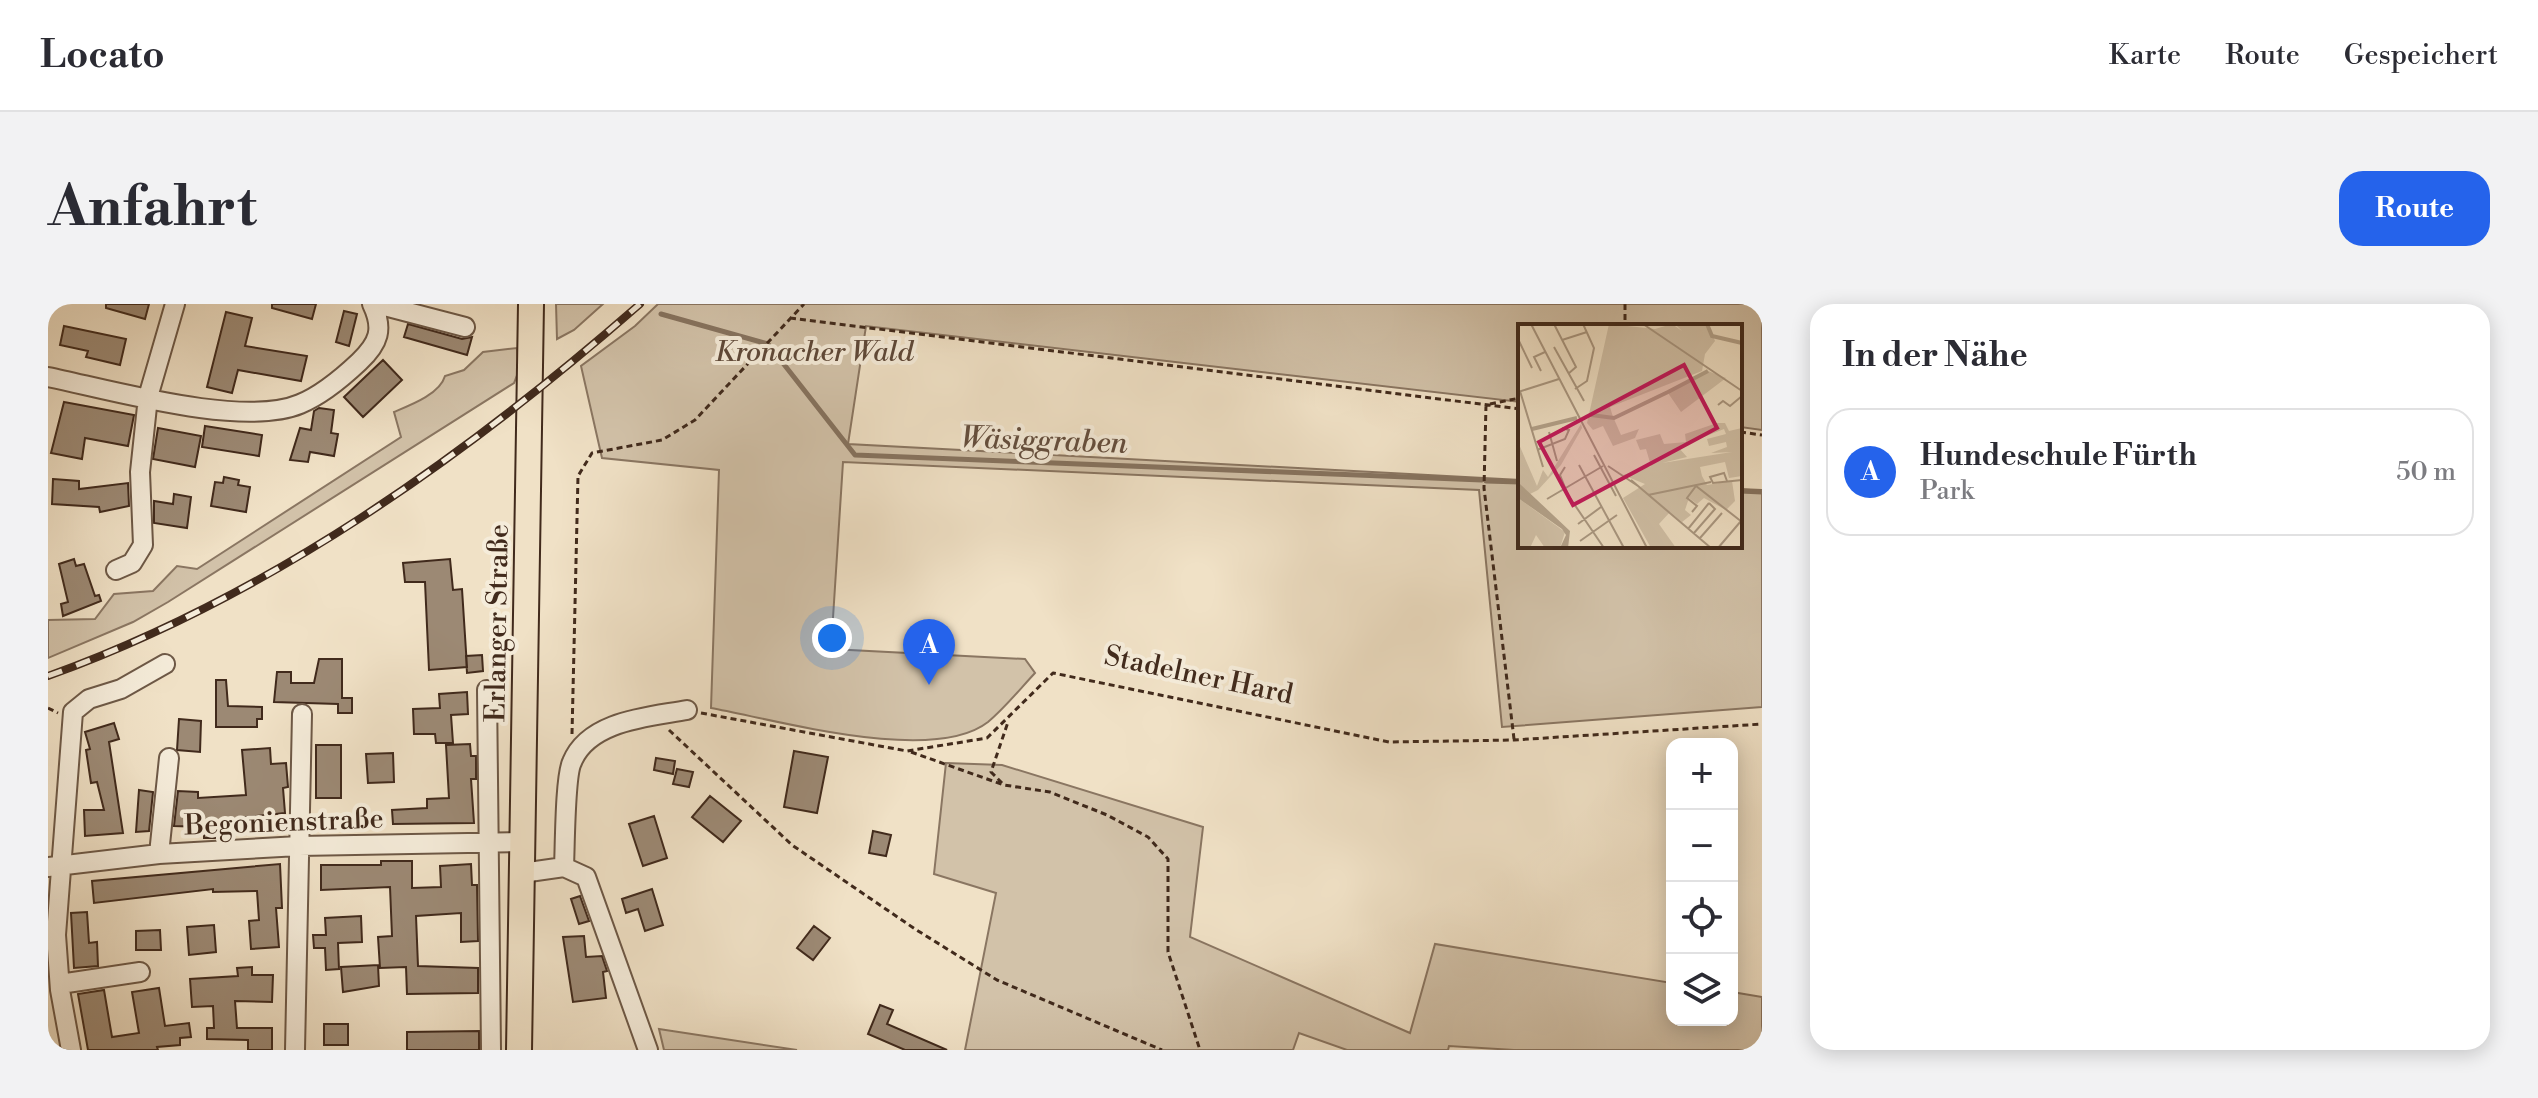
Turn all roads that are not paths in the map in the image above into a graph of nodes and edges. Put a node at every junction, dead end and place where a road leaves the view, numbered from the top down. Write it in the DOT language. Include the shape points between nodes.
graph roads {
  1 [pos="175,304"];
  2 [pos="375,304"];
  3 [pos="531,304"];
  4 [pos="465,327"];
  5 [pos="48,377"];
  6 [pos="148,397"];
  7 [pos="116,570"];
  8 [pos="165,664"];
  9 [pos="487,690"];
  10 [pos="687,710"];
  11 [pos="302,714"];
  12 [pos="169,758"];
  13 [pos="523,842"];
  14 [pos="490,845"];
  15 [pos="299,846"];
  16 [pos="159,854"];
  17 [pos="54,867"];
  18 [pos="564,867"];
  19 [pos="522,873"];
  20 [pos="140,972"];
  21 [pos="60,984"];
  22 [pos="71,1050"];
  23 [pos="295,1050"];
  24 [pos="491,1050"];
  25 [pos="519,1050"];
  26 [pos="648,1050"];
  1 -- 6 [label="street"];
  2 -- 4 [label="street"];
  2 -- 6 [label="street" via="381,322 369,352 339,381 299,405 254,414"];
  3 -- 13 [label="main road, Erlanger Straße"];
  5 -- 6 [label="street"];
  6 -- 7 [label="street" via="140,472 143,545 132,563"];
  8 -- 17 [label="street" via="121,689 79,704 72,719"];
  9 -- 14 [label="street, Erlanger Straße"];
  10 -- 18 [label="street" via="624,721 598,735 571,762"];
  11 -- 15 [label="street"];
  12 -- 16 [label="street"];
  13 -- 14 [label="street, Begonienstraße"];
  13 -- 19 [label="main road, Erlanger Straße"];
  14 -- 15 [label="street, Begonienstraße"];
  14 -- 24 [label="street, Erlanger Straße"];
  15 -- 16 [label="street, Begonienstraße"];
  15 -- 23 [label="street"];
  16 -- 17 [label="street, Begonienstraße"];
  17 -- 21 [label="street"];
  18 -- 19 [label="street"];
  18 -- 26 [label="street" via="586,877"];
  19 -- 25 [label="main road, Erlanger Straße"];
  20 -- 21 [label="street"];
  21 -- 22 [label="street"];
}
